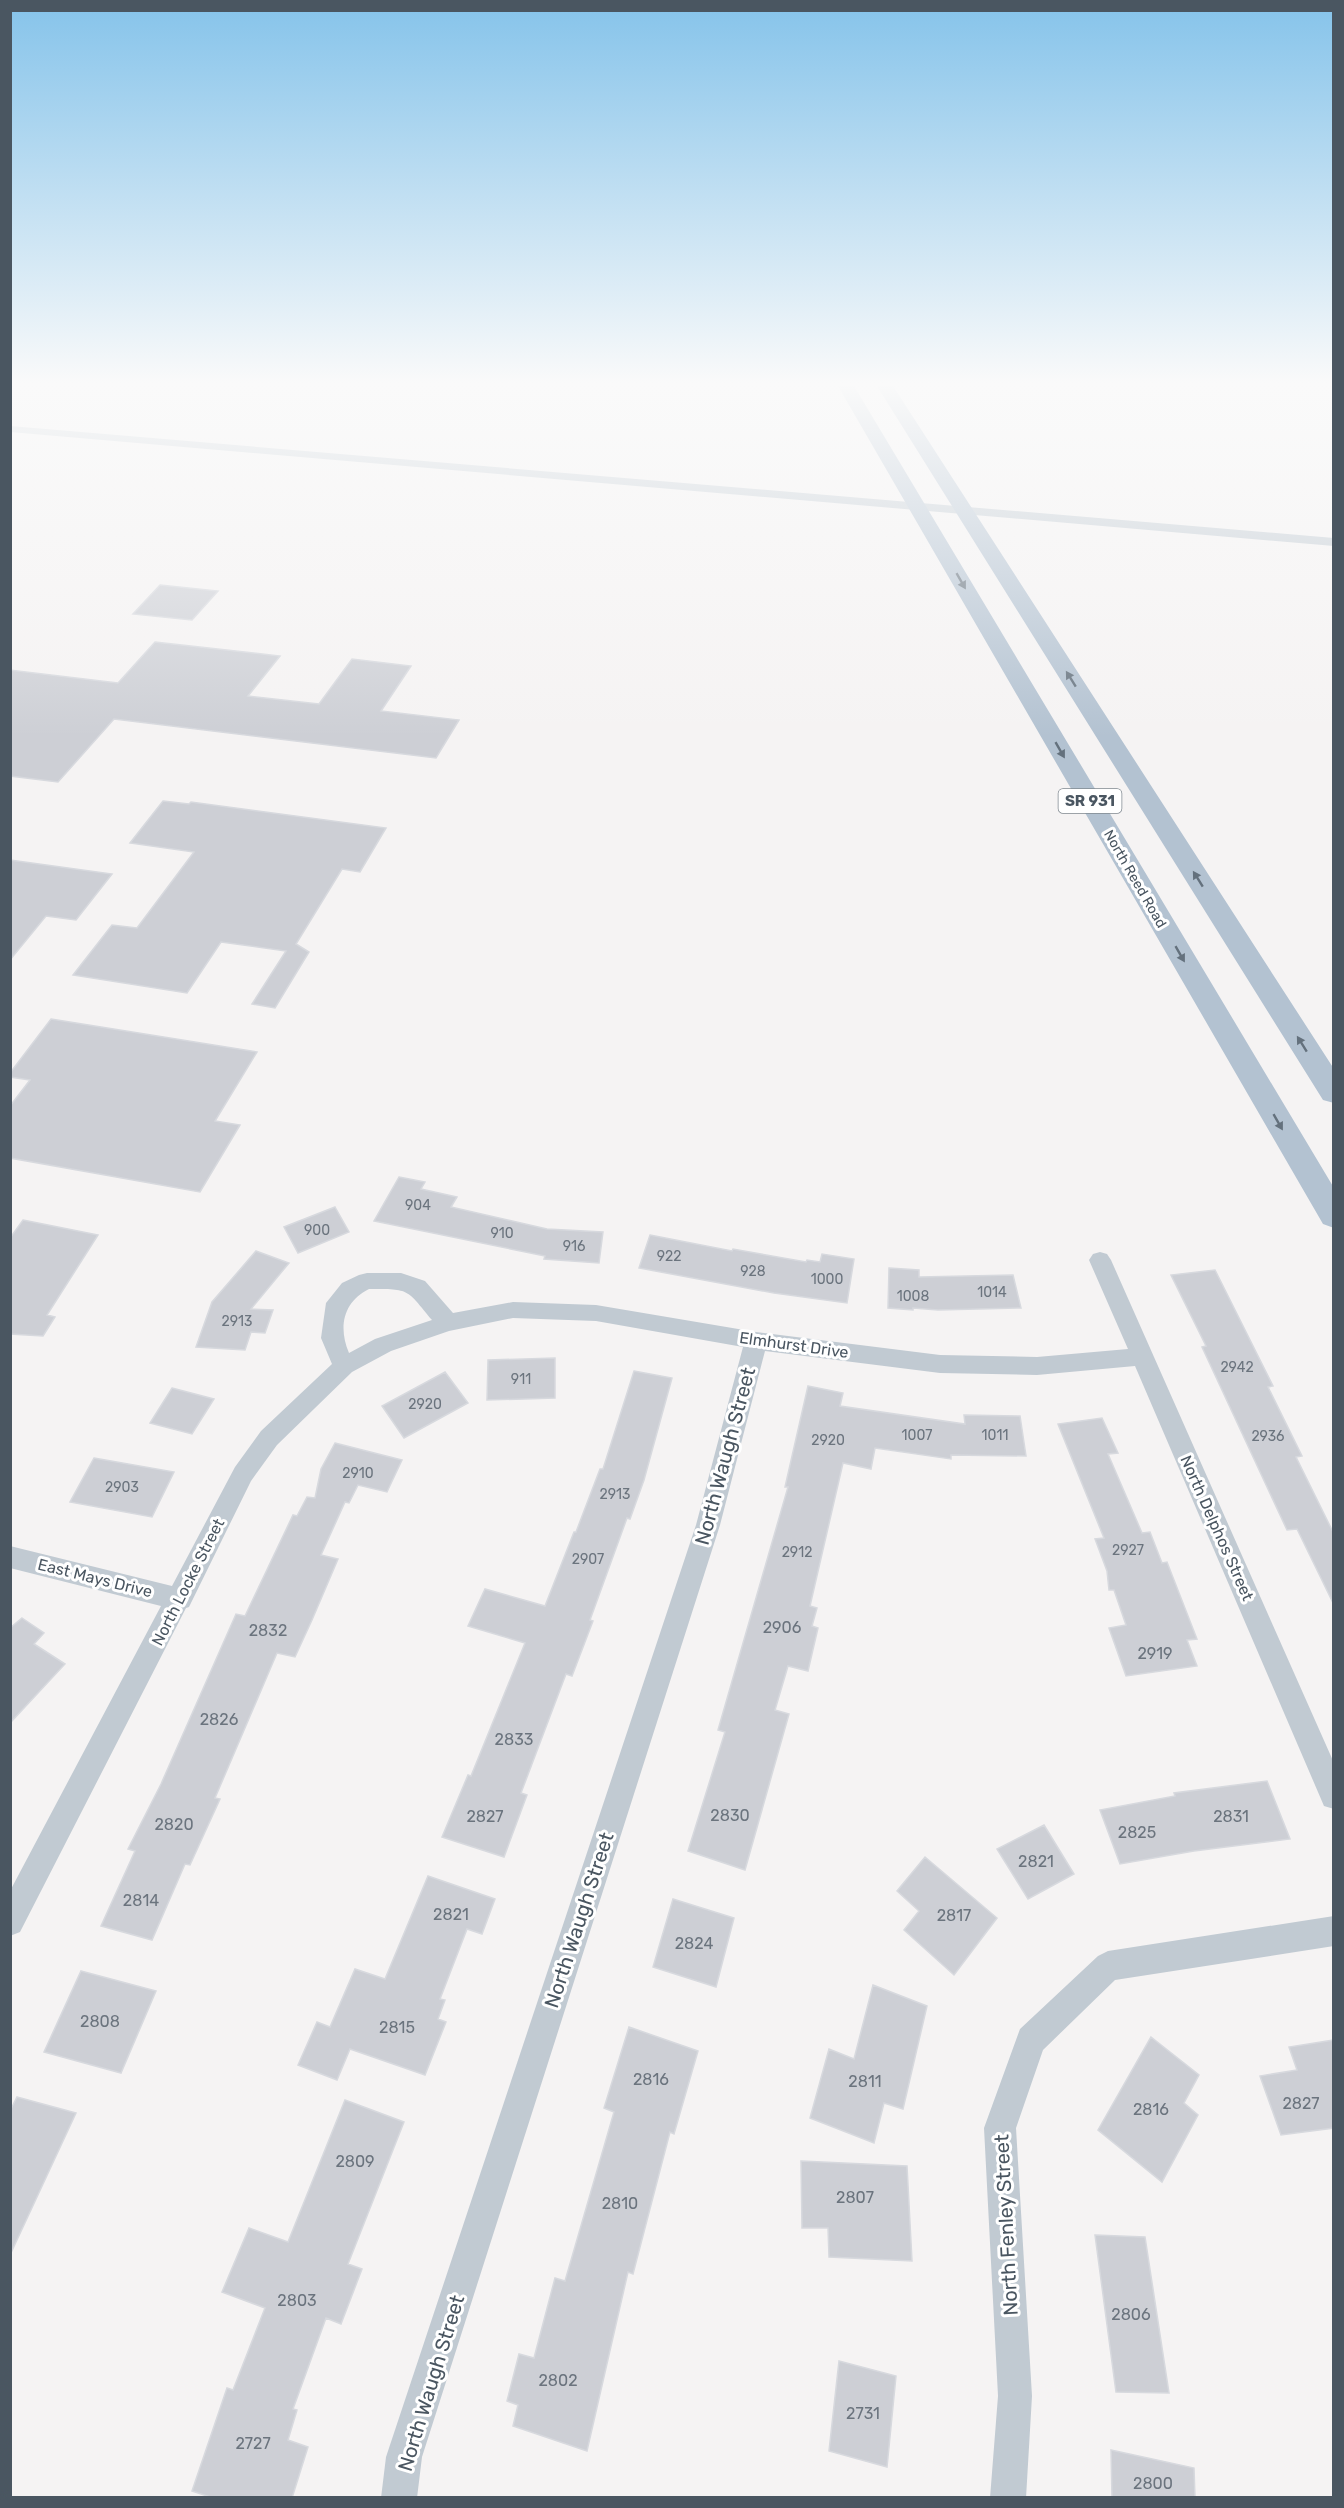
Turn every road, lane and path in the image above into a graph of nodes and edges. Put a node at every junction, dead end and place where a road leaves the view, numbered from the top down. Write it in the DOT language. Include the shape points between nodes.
graph roads {
  1 [pos="882,503"];
  2 [pos="915,503"];
  3 [pos="959,503"];
  4 [pos="917,506"];
  5 [pos="963,510"];
  6 [pos="1334,542"];
  7 [pos="1334,1093"];
  8 [pos="1334,1216"];
  9 [pos="1100,1260"];
  10 [pos="448,1323"];
  11 [pos="756,1341"];
  12 [pos="1142,1357"];
  13 [pos="344,1366"];
  14 [pos="10,1557"];
  15 [pos="180,1599"];
  16 [pos="1334,1796"];
  17 [pos="10,1922"];
  18 [pos="1334,1930"];
  19 [pos="399,2498"];
  20 [pos="1008,2498"];
  1 -- 4 [label="street"];
  2 -- 4 [label="main road, North Reed Road / SR 931"];
  3 -- 5 [label="main road, SR 931"];
  4 -- 5 [label="street"];
  4 -- 8 [label="main road, North Reed Road / SR 931, one-way"];
  5 -- 6 [label="street"];
  7 -- 5 [label="main road, SR 931, one-way"];
  9 -- 12 [label="street, North Delphos Street"];
  10 -- 11 [label="street, Elmhurst Drive" via="513,1310 596,1313"];
  10 -- 13 [label="street, North Locke Street" via="383,1345"];
  10 -- 13 [label="street" via="417,1287 401,1281 367,1281 350,1289 337,1303 332,1338"];
  11 -- 12 [label="street, Elmhurst Drive" via="940,1364 1037,1366"];
  11 -- 19 [label="street, North Waugh Street" via="708,1525 404,2457"];
  12 -- 16 [label="street, North Delphos Street"];
  13 -- 15 [label="street, North Locke Street" via="268,1438 243,1474"];
  14 -- 15 [label="street, East Mays Drive"];
  15 -- 17 [label="street, North Locke Street"];
  18 -- 20 [label="street, North Fenley Street" via="1108,1966 1031,2040 1000,2128 1015,2396"];
}
